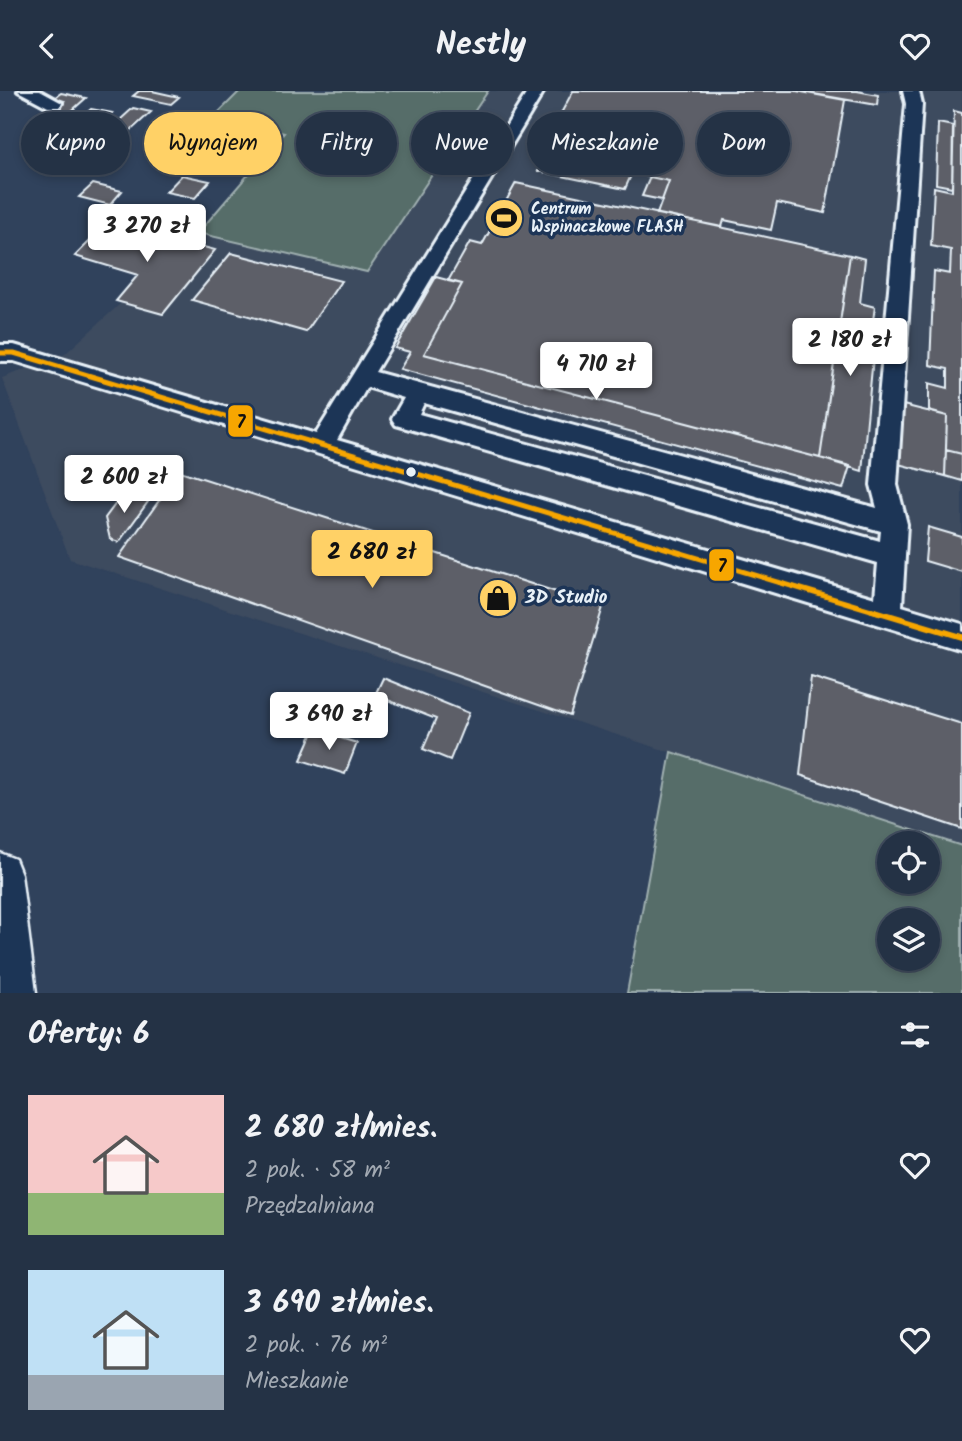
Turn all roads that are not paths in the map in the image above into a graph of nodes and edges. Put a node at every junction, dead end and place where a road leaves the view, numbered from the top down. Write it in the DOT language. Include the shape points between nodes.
graph roads {
  1 [pos="26,91"];
  2 [pos="536,91"];
  3 [pos="911,91"];
  4 [pos="54,103"];
  5 [pos="0,353"];
  6 [pos="360,377"];
  7 [pos="418,394"];
  8 [pos="323,445"];
  9 [pos="894,524"];
  10 [pos="893,556"];
  11 [pos="888,615"];
  12 [pos="962,637"];
  13 [pos="0,874"];
  14 [pos="13,993"];
  1 -- 4 [label="street"];
  2 -- 6 [label="street"];
  3 -- 9 [label="street" via="914,104 884,485"];
  5 -- 8 [label="street" via="14,353"];
  6 -- 7 [label="street"];
  6 -- 8 [label="street"];
  7 -- 9 [label="street"];
  7 -- 10 [label="street" via="404,419"];
  8 -- 11 [label="street"];
  9 -- 10 [label="street"];
  10 -- 11 [label="street"];
  11 -- 12 [label="street"];
  13 -- 14 [label="main road"];
}
